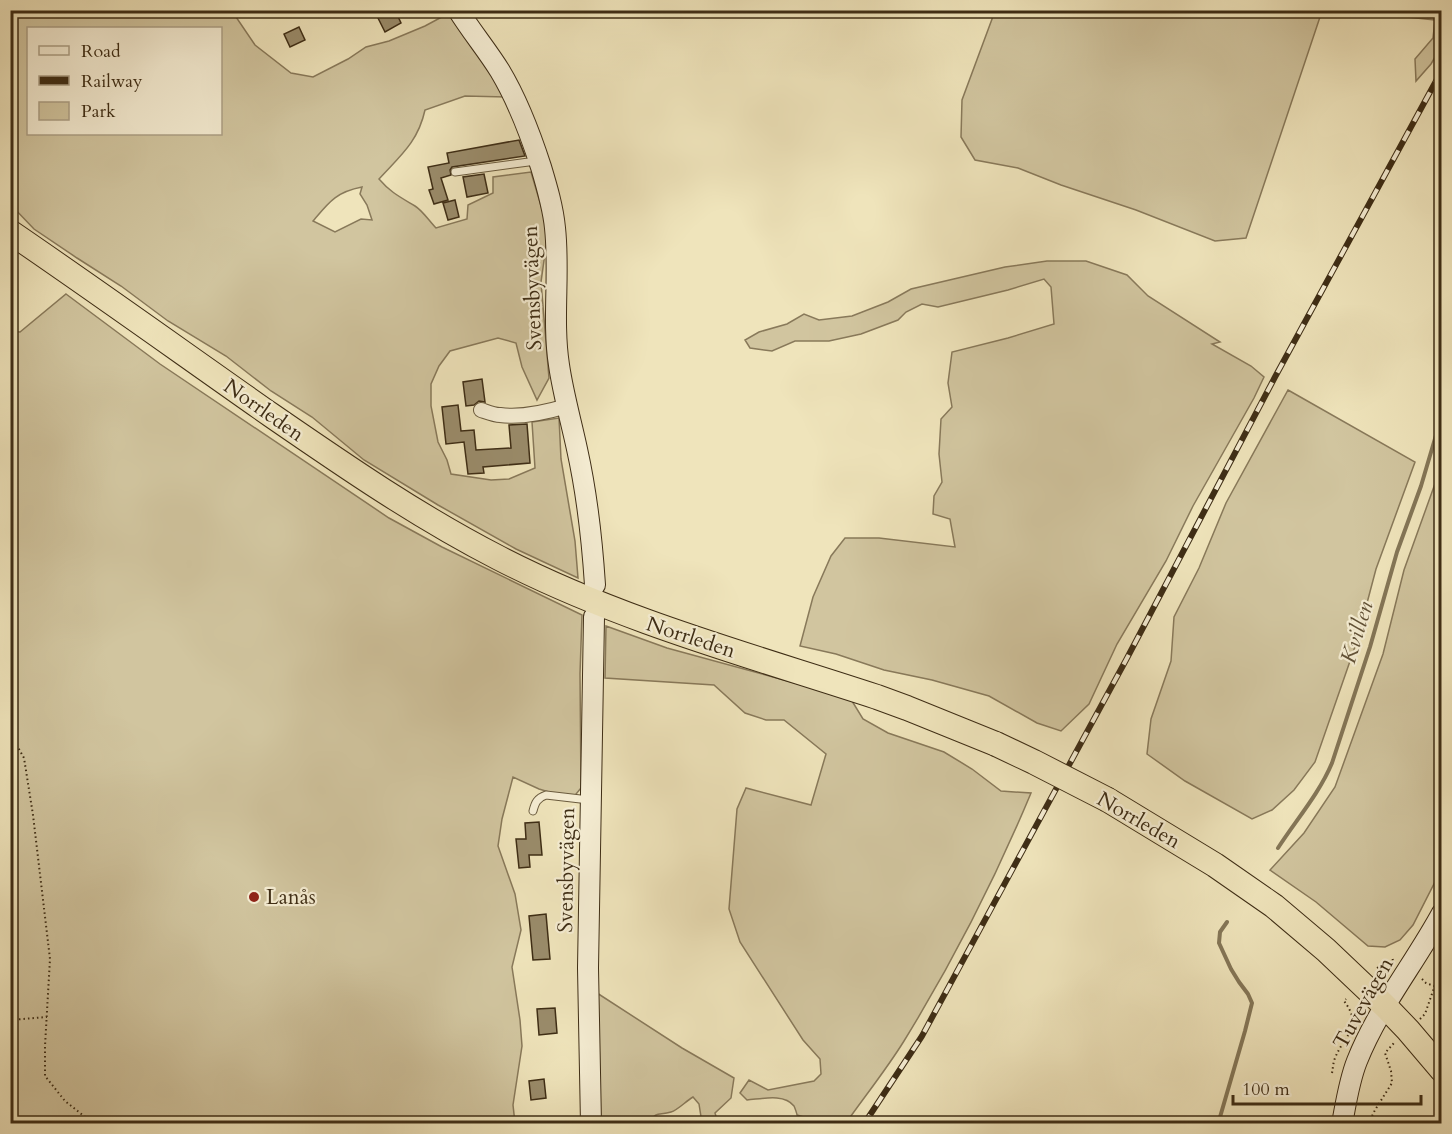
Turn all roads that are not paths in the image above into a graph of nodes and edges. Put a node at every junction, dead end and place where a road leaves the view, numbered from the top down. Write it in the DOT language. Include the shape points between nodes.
graph roads {
  1 [pos="459,10"];
  2 [pos="539,160"];
  3 [pos="454,172"];
  4 [pos="10,232"];
  5 [pos="567,406"];
  6 [pos="481,410"];
  7 [pos="595,585"];
  8 [pos="594,617"];
  9 [pos="591,800"];
  10 [pos="533,812"];
  11 [pos="1442,913"];
  12 [pos="1385,1006"];
  13 [pos="1442,1070"];
  14 [pos="591,1124"];
  15 [pos="1342,1124"];
  1 -- 2 [label="street, Svensbyvägen" via="513,94"];
  2 -- 3 [label="lane"];
  2 -- 5 [label="street, Svensbyvägen" via="556,229 555,336"];
  4 -- 12 [label="highway, Norrleden, bridge" via="362,477 452,533 500,559 648,623 877,697 1034,762 1108,800 1274,906"];
  5 -- 6 [label="street" via="510,416"];
  5 -- 7 [label="street, Svensbyvägen" via="585,490"];
  8 -- 9 [label="street, Svensbyvägen"];
  9 -- 10 [label="lane" via="546,795 540,797"];
  9 -- 14 [label="street, Svensbyvägen"];
  11 -- 12 [label="street, Tuvevägen"];
  12 -- 13 [label="highway, Norrleden"];
  12 -- 15 [label="street, Tuvevägen" via="1356,1064"];
}
